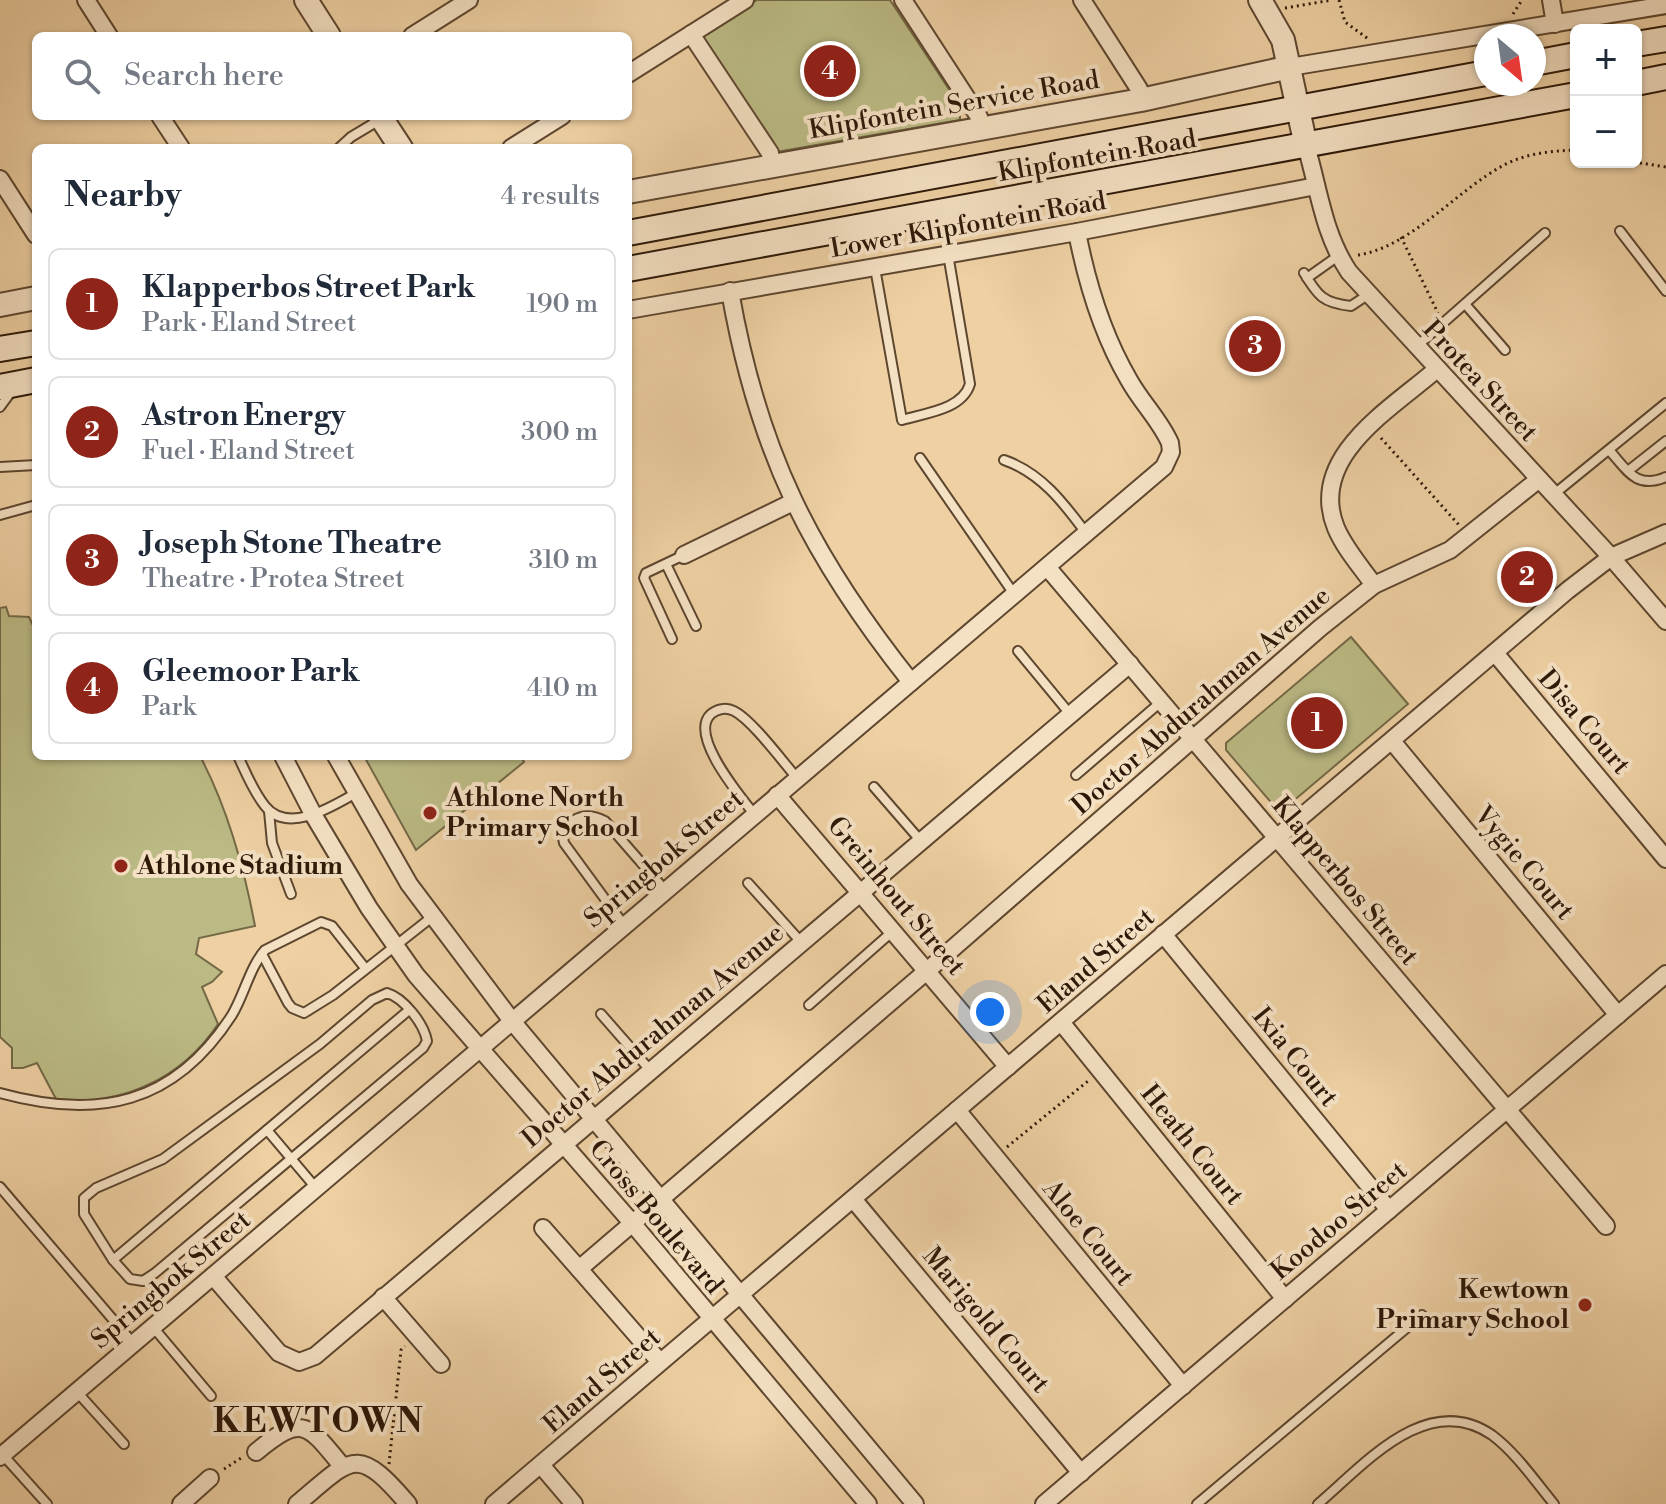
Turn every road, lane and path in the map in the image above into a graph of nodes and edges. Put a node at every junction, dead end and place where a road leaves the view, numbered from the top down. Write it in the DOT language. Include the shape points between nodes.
graph roads {
  1 [pos="86,0"];
  2 [pos="306,0"];
  3 [pos="469,0"];
  4 [pos="745,0"];
  5 [pos="903,0"];
  6 [pos="1082,0"];
  7 [pos="1260,0"];
  8 [pos="1332,0"];
  9 [pos="1339,0"];
  10 [pos="1522,0"];
  11 [pos="1551,0"];
  12 [pos="1666,5"];
  13 [pos="1285,8"];
  14 [pos="1512,15"];
  15 [pos="1555,24"];
  16 [pos="106,32"];
  17 [pos="326,32"];
  18 [pos="418,32"];
  19 [pos="691,34"];
  20 [pos="1666,39"];
  21 [pos="1373,42"];
  22 [pos="1642,43"];
  23 [pos="1570,56"];
  24 [pos="1546,61"];
  25 [pos="1290,67"];
  26 [pos="632,71"];
  27 [pos="1474,75"];
  28 [pos="1666,77"];
  29 [pos="1642,82"];
  30 [pos="1571,96"];
  31 [pos="1141,100"];
  32 [pos="1298,109"];
  33 [pos="163,120"];
  34 [pos="376,120"];
  35 [pos="383,120"];
  36 [pos="556,120"];
  37 [pos="981,129"];
  38 [pos="178,144"];
  39 [pos="343,144"];
  40 [pos="398,144"];
  41 [pos="517,144"];
  42 [pos="1306,146"];
  43 [pos="1570,150"];
  44 [pos="1642,163"];
  45 [pos="772,167"];
  46 [pos="1666,167"];
  47 [pos="0,179"];
  48 [pos="1316,186"];
  49 [pos="632,191"];
  50 [pos="32,229"];
  51 [pos="1620,231"];
  52 [pos="632,232"];
  53 [pos="1077,232"];
  54 [pos="1545,233"];
  55 [pos="1401,237"];
  56 [pos="948,254"];
  57 [pos="1338,256"];
  58 [pos="875,266"];
  59 [pos="632,268"];
  60 [pos="730,291"];
  61 [pos="1666,291"];
  62 [pos="1369,294"];
  63 [pos="32,299"];
  64 [pos="1465,304"];
  65 [pos="0,305"];
  66 [pos="632,309"];
  67 [pos="1443,323"];
  68 [pos="32,344"];
  69 [pos="1416,347"];
  70 [pos="0,349"];
  71 [pos="1505,350"];
  72 [pos="1437,369"];
  73 [pos="19,383"];
  74 [pos="1666,403"];
  75 [pos="0,407"];
  76 [pos="1370,427"];
  77 [pos="1666,441"];
  78 [pos="1609,450"];
  79 [pos="920,458"];
  80 [pos="1004,460"];
  81 [pos="32,465"];
  82 [pos="0,467"];
  83 [pos="1628,471"];
  84 [pos="1666,477"];
  85 [pos="1538,480"];
  86 [pos="1553,495"];
  87 [pos="793,502"];
  88 [pos="32,506"];
  89 [pos="0,515"];
  90 [pos="1666,533"];
  91 [pos="1086,534"];
  92 [pos="1469,537"];
  93 [pos="684,555"];
  94 [pos="1611,557"];
  95 [pos="666,564"];
  96 [pos="1047,567"];
  97 [pos="1374,585"];
  98 [pos="1014,594"];
  99 [pos="1666,621"];
  100 [pos="696,626"];
  101 [pos="672,639"];
  102 [pos="1018,651"];
  103 [pos="1495,653"];
  104 [pos="1130,664"];
  105 [pos="911,682"];
  106 [pos="1162,701"];
  107 [pos="1070,714"];
  108 [pos="1195,738"];
  109 [pos="1392,741"];
  110 [pos="240,760"];
  111 [pos="285,760"];
  112 [pos="338,760"];
  113 [pos="1076,775"];
  114 [pos="797,778"];
  115 [pos="874,787"];
  116 [pos="356,793"];
  117 [pos="777,795"];
  118 [pos="269,811"];
  119 [pos="754,814"];
  120 [pos="314,816"];
  121 [pos="1278,838"];
  122 [pos="920,840"];
  123 [pos="1666,859"];
  124 [pos="748,883"];
  125 [pos="665,890"];
  126 [pos="860,890"];
  127 [pos="291,894"];
  128 [pos="432,917"];
  129 [pos="624,925"];
  130 [pos="894,930"];
  131 [pos="1163,934"];
  132 [pos="801,942"];
  133 [pos="395,945"];
  134 [pos="262,954"];
  135 [pos="365,968"];
  136 [pos="928,970"];
  137 [pos="1666,974"];
  138 [pos="809,1005"];
  139 [pos="409,1010"];
  140 [pos="601,1014"];
  141 [pos="1618,1015"];
  142 [pos="512,1021"];
  143 [pos="1061,1022"];
  144 [pos="481,1048"];
  145 [pos="1008,1067"];
  146 [pos="650,1070"];
  147 [pos="1100,1071"];
  148 [pos="0,1093"];
  149 [pos="957,1110"];
  150 [pos="1506,1111"];
  151 [pos="593,1119"];
  152 [pos="267,1130"];
  153 [pos="563,1144"];
  154 [pos="995,1157"];
  155 [pos="291,1160"];
  156 [pos="0,1187"];
  157 [pos="316,1188"];
  158 [pos="853,1199"];
  159 [pos="661,1200"];
  160 [pos="1389,1210"];
  161 [pos="633,1224"];
  162 [pos="1606,1226"];
  163 [pos="543,1228"];
  164 [pos="113,1260"];
  165 [pos="579,1269"];
  166 [pos="213,1276"];
  167 [pos="742,1294"];
  168 [pos="383,1297"];
  169 [pos="1285,1299"];
  170 [pos="1422,1315"];
  171 [pos="711,1319"];
  172 [pos="153,1327"];
  173 [pos="417,1336"];
  174 [pos="133,1343"];
  175 [pos="660,1362"];
  176 [pos="441,1364"];
  177 [pos="1183,1386"];
  178 [pos="77,1391"];
  179 [pos="211,1396"];
  180 [pos="124,1444"];
  181 [pos="256,1452"];
  182 [pos="1,1455"];
  183 [pos="541,1465"];
  184 [pos="342,1466"];
  185 [pos="380,1471"];
  186 [pos="1081,1473"];
  187 [pos="210,1478"];
  188 [pos="200,1498"];
  189 [pos="47,1504"];
  190 [pos="181,1504"];
  191 [pos="297,1504"];
  192 [pos="408,1504"];
  193 [pos="494,1504"];
  194 [pos="574,1504"];
  195 [pos="868,1504"];
  196 [pos="915,1504"];
  197 [pos="1044,1504"];
  198 [pos="1197,1504"];
  199 [pos="1318,1504"];
  200 [pos="1554,1504"];
  1 -- 16 [label="street"];
  2 -- 17 [label="street"];
  3 -- 18 [label="street"];
  4 -- 19 [label="street"];
  5 -- 37 [label="street" via="979,117"];
  6 -- 31 [label="street"];
  7 -- 25 [label="street" via="1283,40"];
  8 -- 13 [label="path"];
  9 -- 21 [label="path" via="1345,22"];
  10 -- 14 [label="path"];
  11 -- 15 [label="street"];
  12 -- 15 [label="street"];
  15 -- 25 [label="street"];
  19 -- 26 [label="street"];
  19 -- 45 [label="street" via="770,153"];
  20 -- 22 [label="main road"];
  23 -- 24 [label="main road"];
  25 -- 31 [label="street, Klipfontein Service Road"];
  25 -- 32 [label="street"];
  27 -- 32 [label="main road, Klipfontein Road"];
  28 -- 29 [label="main road"];
  30 -- 42 [label="main road, Klipfontein Road"];
  31 -- 37 [label="street, Klipfontein Service Road"];
  32 -- 42 [label="street"];
  32 -- 52 [label="main road, Klipfontein Road"];
  33 -- 38 [label="street"];
  34 -- 39 [label="lane"];
  35 -- 40 [label="street"];
  36 -- 41 [label="street"];
  37 -- 45 [label="street, Klipfontein Service Road"];
  42 -- 48 [label="street, Protea Street"];
  42 -- 59 [label="main road, Klipfontein Road"];
  43 -- 55 [label="path" via="1545,151 1504,165"];
  44 -- 46 [label="path"];
  45 -- 49 [label="street, Klipfontein Service Road"];
  47 -- 50 [label="street"];
  48 -- 53 [label="street, Lower Klipfontein Road"];
  48 -- 57 [label="street, Protea Street"];
  51 -- 61 [label="lane"];
  53 -- 56 [label="street, Lower Klipfontein Road"];
  53 -- 91 [label="street, Springbok Street" via="1097,312 1113,350 1167,436 1171,452 1156,475"];
  54 -- 64 [label="lane"];
  55 -- 57 [label="path" via="1365,254"];
  55 -- 67 [label="path"];
  56 -- 58 [label="street, Lower Klipfontein Road"];
  56 -- 58 [label="lane" via="970,384 951,406 902,420"];
  57 -- 62 [label="street, Protea Street"];
  57 -- 62 [label="lane" via="1305,276 1322,299 1351,311"];
  58 -- 60 [label="street, Lower Klipfontein Road"];
  60 -- 66 [label="street, Lower Klipfontein Road"];
  60 -- 87 [label="street" via="751,392"];
  62 -- 69 [label="street, Protea Street"];
  63 -- 65 [label="street"];
  64 -- 67 [label="lane"];
  64 -- 71 [label="lane"];
  67 -- 69 [label="lane"];
  68 -- 70 [label="main road"];
  69 -- 72 [label="street, Protea Street"];
  72 -- 76 [label="street"];
  72 -- 85 [label="street, Protea Street"];
  73 -- 75 [label="lane"];
  74 -- 78 [label="lane"];
  76 -- 92 [label="path"];
  76 -- 97 [label="street" via="1335,470 1330,507 1344,544"];
  77 -- 83 [label="lane"];
  78 -- 83 [label="lane"];
  78 -- 86 [label="lane"];
  79 -- 98 [label="lane"];
  80 -- 91 [label="lane" via="1044,483"];
  81 -- 82 [label="lane"];
  83 -- 84 [label="lane" via="1641,481"];
  85 -- 86 [label="street, Protea Street"];
  85 -- 92 [label="street, Doctor Abdurahman Avenue"];
  86 -- 94 [label="street, Protea Street"];
  87 -- 93 [label="street"];
  87 -- 105 [label="street" via="834,578"];
  88 -- 89 [label="lane"];
  90 -- 94 [label="street, Eland Street"];
  91 -- 96 [label="street, Springbok Street"];
  92 -- 97 [label="street, Doctor Abdurahman Avenue"];
  93 -- 95 [label="lane"];
  94 -- 99 [label="street, Protea Street"];
  94 -- 103 [label="street, Eland Street"];
  95 -- 100 [label="lane"];
  95 -- 101 [label="lane" via="644,578"];
  96 -- 98 [label="street, Springbok Street"];
  96 -- 104 [label="street, Klapperbos Street"];
  97 -- 108 [label="street, Doctor Abdurahman Avenue"];
  98 -- 105 [label="street, Springbok Street"];
  102 -- 107 [label="lane"];
  103 -- 109 [label="street, Eland Street"];
  103 -- 123 [label="street, Disa Court"];
  104 -- 106 [label="street, Klapperbos Street"];
  104 -- 107 [label="street, Doctor Abdurahman Avenue"];
  105 -- 114 [label="street, Springbok Street"];
  106 -- 108 [label="street, Klapperbos Street"];
  106 -- 113 [label="lane"];
  107 -- 122 [label="street, Doctor Abdurahman Avenue"];
  108 -- 121 [label="street, Klapperbos Street"];
  108 -- 136 [label="street, Doctor Abdurahman Avenue"];
  109 -- 121 [label="street, Eland Street"];
  109 -- 141 [label="street, Vygie Court"];
  110 -- 118 [label="lane"];
  111 -- 120 [label="street, Cross Boulevard"];
  112 -- 116 [label="street, Cross Boulevard"];
  114 -- 117 [label="street, Springbok Street"];
  114 -- 119 [label="lane" via="734,711 710,715 703,731 708,746"];
  115 -- 122 [label="lane"];
  116 -- 120 [label="lane"];
  116 -- 128 [label="street, Cross Boulevard"];
  117 -- 119 [label="street, Springbok Street"];
  117 -- 126 [label="street, Greinhout Street"];
  118 -- 120 [label="lane"];
  118 -- 127 [label="lane" via="272,843"];
  119 -- 125 [label="street, Springbok Street"];
  120 -- 133 [label="street, Cross Boulevard"];
  121 -- 131 [label="street, Eland Street"];
  121 -- 150 [label="street, Klapperbos Street"];
  122 -- 126 [label="street, Doctor Abdurahman Avenue"];
  124 -- 132 [label="lane"];
  125 -- 129 [label="street, Springbok Street"];
  125 -- 129 [label="lane" via="605,821 593,815 573,820 562,833 564,843"];
  126 -- 130 [label="street, Greinhout Street"];
  126 -- 132 [label="street, Doctor Abdurahman Avenue"];
  128 -- 133 [label="lane"];
  128 -- 142 [label="street, Cross Boulevard"];
  129 -- 142 [label="street, Springbok Street"];
  130 -- 136 [label="street, Greinhout Street"];
  130 -- 138 [label="lane"];
  131 -- 143 [label="street, Eland Street"];
  131 -- 160 [label="street, Ixia Court"];
  132 -- 146 [label="street, Doctor Abdurahman Avenue"];
  133 -- 135 [label="lane"];
  133 -- 144 [label="street, Cross Boulevard"];
  134 -- 135 [label="lane" via="325,922"];
  134 -- 135 [label="lane" via="288,1003 304,1013"];
  134 -- 148 [label="lane" via="244,996 211,1045 156,1088 110,1104 77,1107"];
  136 -- 145 [label="street, Greinhout Street"];
  136 -- 159 [label="street, Doctor Abdurahman Avenue"];
  137 -- 141 [label="street, Koodoo Street"];
  139 -- 152 [label="lane"];
  139 -- 155 [label="lane" via="426,1033 423,1048"];
  139 -- 164 [label="lane" via="393,994 380,995 163,1159 88,1194 84,1214"];
  140 -- 146 [label="lane"];
  141 -- 150 [label="street, Koodoo Street"];
  142 -- 144 [label="street, Springbok Street"];
  142 -- 151 [label="street, Cross Boulevard"];
  143 -- 145 [label="street, Eland Street"];
  143 -- 147 [label="street, Heath Court"];
  144 -- 153 [label="street, Cross Boulevard"];
  144 -- 157 [label="street, Springbok Street"];
  145 -- 149 [label="street, Eland Street"];
  146 -- 151 [label="street, Doctor Abdurahman Avenue"];
  147 -- 154 [label="path"];
  147 -- 169 [label="street, Heath Court"];
  149 -- 154 [label="street, Aloe Court"];
  149 -- 158 [label="street, Eland Street"];
  150 -- 160 [label="street, Koodoo Street"];
  150 -- 162 [label="street, Klapperbos Street"];
  151 -- 153 [label="street, Doctor Abdurahman Avenue"];
  151 -- 159 [label="street, Cross Boulevard"];
  152 -- 155 [label="lane"];
  152 -- 164 [label="lane"];
  153 -- 161 [label="street, Cross Boulevard"];
  153 -- 168 [label="street, Doctor Abdurahman Avenue"];
  154 -- 177 [label="street, Aloe Court"];
  155 -- 157 [label="lane"];
  155 -- 164 [label="lane" via="148,1278 130,1279"];
  156 -- 174 [label="lane"];
  157 -- 166 [label="street, Springbok Street"];
  158 -- 167 [label="street, Eland Street"];
  158 -- 186 [label="street, Marigold Court"];
  159 -- 161 [label="street, Doctor Abdurahman Avenue"];
  159 -- 167 [label="street, Cross Boulevard"];
  160 -- 169 [label="street, Koodoo Street"];
  161 -- 165 [label="street, Doctor Abdurahman Avenue"];
  161 -- 171 [label="street, Cross Boulevard"];
  163 -- 165 [label="street"];
  165 -- 175 [label="street"];
  166 -- 168 [label="street, Doctor Abdurahman Avenue" via="279,1353 299,1362 325,1348"];
  166 -- 172 [label="street, Springbok Street"];
  167 -- 171 [label="street, Eland Street"];
  167 -- 196 [label="street, Cross Boulevard"];
  168 -- 173 [label="street"];
  169 -- 177 [label="street, Koodoo Street"];
  170 -- 198 [label="lane"];
  171 -- 175 [label="street, Eland Street"];
  171 -- 195 [label="street, Cross Boulevard"];
  172 -- 174 [label="street, Springbok Street"];
  172 -- 179 [label="lane"];
  173 -- 176 [label="street"];
  173 -- 185 [label="path" via="401,1350 390,1463"];
  174 -- 178 [label="street, Springbok Street"];
  175 -- 183 [label="street, Eland Street"];
  177 -- 186 [label="street, Koodoo Street"];
  178 -- 180 [label="lane"];
  178 -- 182 [label="street, Springbok Street"];
  181 -- 184 [label="street" via="277,1434 301,1427 317,1436"];
  181 -- 187 [label="path"];
  182 -- 189 [label="lane"];
  183 -- 193 [label="street, Eland Street"];
  183 -- 194 [label="street"];
  184 -- 185 [label="street" via="369,1465"];
  184 -- 191 [label="street"];
  185 -- 192 [label="street"];
  186 -- 197 [label="street, Koodoo Street"];
  187 -- 188 [label="street"];
  188 -- 190 [label="street"];
  199 -- 200 [label="lane" via="1411,1429 1439,1420 1467,1423 1491,1435"];
}
